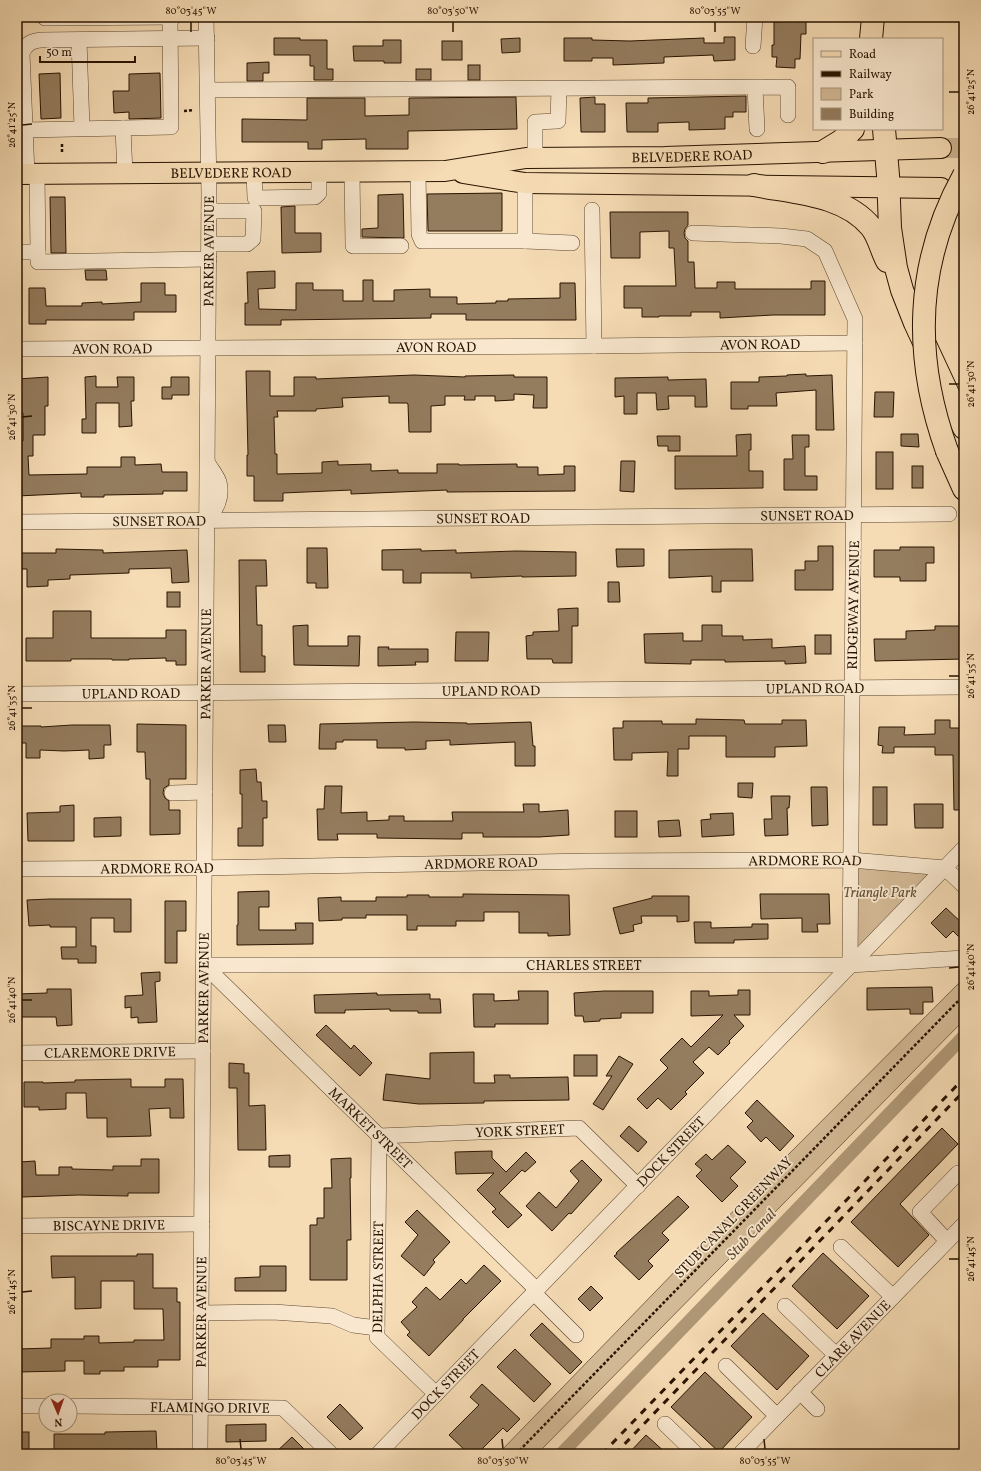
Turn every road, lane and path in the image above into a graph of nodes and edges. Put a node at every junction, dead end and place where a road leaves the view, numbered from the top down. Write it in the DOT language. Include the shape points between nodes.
graph roads {
  1 [pos="44,17"];
  2 [pos="170,17"];
  3 [pos="174,17"];
  4 [pos="206,17"];
  5 [pos="755,17"];
  6 [pos="873,17"];
  7 [pos="883,17"];
  8 [pos="206,38"];
  9 [pos="871,38"];
  10 [pos="883,38"];
  11 [pos="170,39"];
  12 [pos="79,40"];
  13 [pos="753,46"];
  14 [pos="755,88"];
  15 [pos="559,89"];
  16 [pos="208,90"];
  17 [pos="194,110"];
  18 [pos="179,112"];
  19 [pos="788,115"];
  20 [pos="82,128"];
  21 [pos="123,128"];
  22 [pos="757,129"];
  23 [pos="25,130"];
  24 [pos="852,130"];
  25 [pos="62,138"];
  26 [pos="885,139"];
  27 [pos="941,148"];
  28 [pos="62,152"];
  29 [pos="823,152"];
  30 [pos="535,158"];
  31 [pos="418,171"];
  32 [pos="445,171"];
  33 [pos="319,172"];
  34 [pos="352,172"];
  35 [pos="254,173"];
  36 [pos="27,174"];
  37 [pos="125,174"];
  38 [pos="209,174"];
  39 [pos="964,175"];
  40 [pos="525,183"];
  41 [pos="754,185"];
  42 [pos="889,187"];
  43 [pos="941,188"];
  44 [pos="254,205"];
  45 [pos="592,210"];
  46 [pos="209,211"];
  47 [pos="693,233"];
  48 [pos="525,241"];
  49 [pos="572,243"];
  50 [pos="209,244"];
  51 [pos="401,246"];
  52 [pos="17,252"];
  53 [pos="38,257"];
  54 [pos="209,259"];
  55 [pos="17,262"];
  56 [pos="902,290"];
  57 [pos="855,343"];
  58 [pos="594,346"];
  59 [pos="208,348"];
  60 [pos="17,349"];
  61 [pos="964,428"];
  62 [pos="964,489"];
  63 [pos="949,514"];
  64 [pos="854,515"];
  65 [pos="207,521"];
  66 [pos="17,522"];
  67 [pos="964,687"];
  68 [pos="852,688"];
  69 [pos="205,693"];
  70 [pos="17,694"];
  71 [pos="205,792"];
  72 [pos="172,793"];
  73 [pos="964,848"];
  74 [pos="851,860"];
  75 [pos="204,868"];
  76 [pos="945,868"];
  77 [pos="17,869"];
  78 [pos="964,886"];
  79 [pos="964,958"];
  80 [pos="204,965"];
  81 [pos="850,965"];
  82 [pos="964,995"];
  83 [pos="203,1051"];
  84 [pos="17,1053"];
  85 [pos="379,1136"];
  86 [pos="958,1174"];
  87 [pos="638,1186"];
  88 [pos="202,1224"];
  89 [pos="964,1224"];
  90 [pos="17,1226"];
  91 [pos="947,1241"];
  92 [pos="841,1247"];
  93 [pos="535,1291"];
  94 [pos="893,1297"];
  95 [pos="785,1306"];
  96 [pos="201,1313"];
  97 [pos="377,1328"];
  98 [pos="576,1335"];
  99 [pos="836,1355"];
  100 [pos="726,1366"];
  101 [pos="800,1392"];
  102 [pos="436,1394"];
  103 [pos="17,1406"];
  104 [pos="38,1406"];
  105 [pos="78,1406"];
  106 [pos="200,1407"];
  107 [pos="817,1409"];
  108 [pos="777,1416"];
  109 [pos="665,1424"];
  110 [pos="200,1454"];
  111 [pos="330,1454"];
  112 [pos="378,1454"];
  113 [pos="516,1454"];
  114 [pos="696,1454"];
  115 [pos="740,1454"];
  1 -- 2 [label="street"];
  2 -- 3 [label="street"];
  2 -- 11 [label="street"];
  4 -- 8 [label="street, PARKER AVENUE"];
  5 -- 13 [label="street"];
  6 -- 9 [label="highway"];
  7 -- 10 [label="highway"];
  8 -- 11 [label="street"];
  8 -- 16 [label="street, PARKER AVENUE"];
  11 -- 12 [label="street"];
  11 -- 21 [label="street" via="171,127"];
  12 -- 20 [label="street"];
  12 -- 23 [label="street" via="33,41 25,47 22,53"];
  14 -- 15 [label="street"];
  14 -- 19 [label="street" via="788,87"];
  14 -- 22 [label="street"];
  15 -- 16 [label="street"];
  15 -- 30 [label="street" via="558,121 535,122"];
  16 -- 38 [label="street, PARKER AVENUE"];
  17 -- 18 [label="path"];
  20 -- 21 [label="street"];
  20 -- 23 [label="street"];
  21 -- 37 [label="street"];
  23 -- 36 [label="street"];
  24 -- 29 [label="highway" via="841,141"];
  25 -- 28 [label="path"];
  26 -- 27 [label="main road, BELVEDERE ROAD"];
  26 -- 29 [label="main road, BELVEDERE ROAD"];
  26 -- 42 [label="highway"];
  29 -- 30 [label="main road, BELVEDERE ROAD"];
  30 -- 32 [label="main road, BELVEDERE ROAD"];
  31 -- 32 [label="main road, BELVEDERE ROAD"];
  31 -- 34 [label="main road, BELVEDERE ROAD"];
  31 -- 48 [label="street" via="419,234 422,241"];
  32 -- 40 [label="main road, BELVEDERE ROAD"];
  33 -- 34 [label="main road, BELVEDERE ROAD"];
  33 -- 35 [label="main road, BELVEDERE ROAD"];
  33 -- 44 [label="street" via="319,193 315,197"];
  34 -- 51 [label="street" via="353,246"];
  35 -- 38 [label="main road, BELVEDERE ROAD"];
  35 -- 44 [label="street"];
  36 -- 37 [label="main road, BELVEDERE ROAD"];
  36 -- 53 [label="street"];
  37 -- 38 [label="main road, BELVEDERE ROAD"];
  38 -- 46 [label="street, PARKER AVENUE"];
  39 -- 62 [label="highway, bridge" via="945,212 938,233 929,271 924,312 926,371 934,411 947,451"];
  40 -- 41 [label="main road, BELVEDERE ROAD"];
  40 -- 48 [label="street"];
  41 -- 42 [label="main road, BELVEDERE ROAD"];
  41 -- 56 [label="highway" via="825,199 852,210 872,228"];
  42 -- 43 [label="main road, BELVEDERE ROAD"];
  42 -- 56 [label="highway" via="892,243"];
  44 -- 46 [label="street"];
  44 -- 50 [label="street" via="251,242"];
  45 -- 58 [label="street"];
  46 -- 50 [label="street, PARKER AVENUE"];
  47 -- 57 [label="street, RIDGEWAY AVENUE" via="808,238 825,251 855,319"];
  48 -- 49 [label="street"];
  50 -- 54 [label="street, PARKER AVENUE"];
  52 -- 53 [label="street"];
  53 -- 54 [label="street"];
  53 -- 55 [label="street"];
  54 -- 59 [label="street, PARKER AVENUE"];
  56 -- 61 [label="highway"];
  57 -- 58 [label="street, AVON ROAD"];
  57 -- 64 [label="street, RIDGEWAY AVENUE"];
  58 -- 59 [label="street, AVON ROAD"];
  59 -- 60 [label="street, AVON ROAD"];
  59 -- 65 [label="street, PARKER AVENUE" via="207,462 219,482 219,496 217,508"];
  63 -- 64 [label="street, SUNSET ROAD"];
  64 -- 65 [label="street, SUNSET ROAD"];
  64 -- 68 [label="street, RIDGEWAY AVENUE"];
  65 -- 66 [label="street, SUNSET ROAD"];
  65 -- 69 [label="street, PARKER AVENUE"];
  67 -- 68 [label="street, UPLAND ROAD"];
  68 -- 69 [label="street, UPLAND ROAD"];
  68 -- 74 [label="street, RIDGEWAY AVENUE"];
  69 -- 70 [label="street, UPLAND ROAD"];
  69 -- 71 [label="street, PARKER AVENUE"];
  71 -- 72 [label="street"];
  71 -- 75 [label="street, PARKER AVENUE"];
  73 -- 76 [label="street, DOCK STREET"];
  74 -- 75 [label="street, ARDMORE ROAD" via="598,861"];
  74 -- 76 [label="street, ARDMORE ROAD"];
  74 -- 81 [label="street, RIDGEWAY AVENUE"];
  75 -- 77 [label="street, ARDMORE ROAD"];
  75 -- 80 [label="street, PARKER AVENUE"];
  76 -- 78 [label="street"];
  76 -- 81 [label="street, DOCK STREET"];
  79 -- 81 [label="street, CHARLES STREET"];
  80 -- 81 [label="street, CHARLES STREET"];
  80 -- 83 [label="street, PARKER AVENUE"];
  80 -- 85 [label="street, MARKET STREET"];
  81 -- 87 [label="street, DOCK STREET"];
  82 -- 113 [label="path, STUB CANAL GREENWAY"];
  83 -- 84 [label="street, CLAREMORE DRIVE"];
  83 -- 88 [label="street, PARKER AVENUE"];
  85 -- 87 [label="street, YORK STREET" via="579,1128"];
  85 -- 93 [label="street, MARKET STREET"];
  85 -- 97 [label="street, DELPHIA STREET"];
  86 -- 91 [label="street" via="920,1212"];
  87 -- 93 [label="street, DOCK STREET"];
  88 -- 90 [label="street, BISCAYNE DRIVE"];
  88 -- 96 [label="street, PARKER AVENUE"];
  89 -- 91 [label="street, CLARE AVENUE"];
  91 -- 94 [label="street, CLARE AVENUE"];
  92 -- 94 [label="street"];
  93 -- 98 [label="street, MARKET STREET"];
  93 -- 102 [label="street, DOCK STREET"];
  94 -- 99 [label="street, CLARE AVENUE"];
  95 -- 99 [label="street"];
  96 -- 97 [label="street" via="272,1312 332,1316 353,1325"];
  96 -- 106 [label="street, PARKER AVENUE"];
  97 -- 102 [label="street, DELPHIA STREET" via="377,1337"];
  99 -- 101 [label="street, CLARE AVENUE"];
  100 -- 108 [label="street"];
  101 -- 107 [label="street"];
  101 -- 108 [label="street, CLARE AVENUE"];
  102 -- 112 [label="street, DOCK STREET"];
  103 -- 104 [label="street"];
  105 -- 106 [label="street, FLAMINGO DRIVE"];
  106 -- 110 [label="street, PARKER AVENUE"];
  106 -- 111 [label="street, FLAMINGO DRIVE" via="283,1408"];
  108 -- 115 [label="street, CLARE AVENUE"];
  109 -- 114 [label="street"];
}
